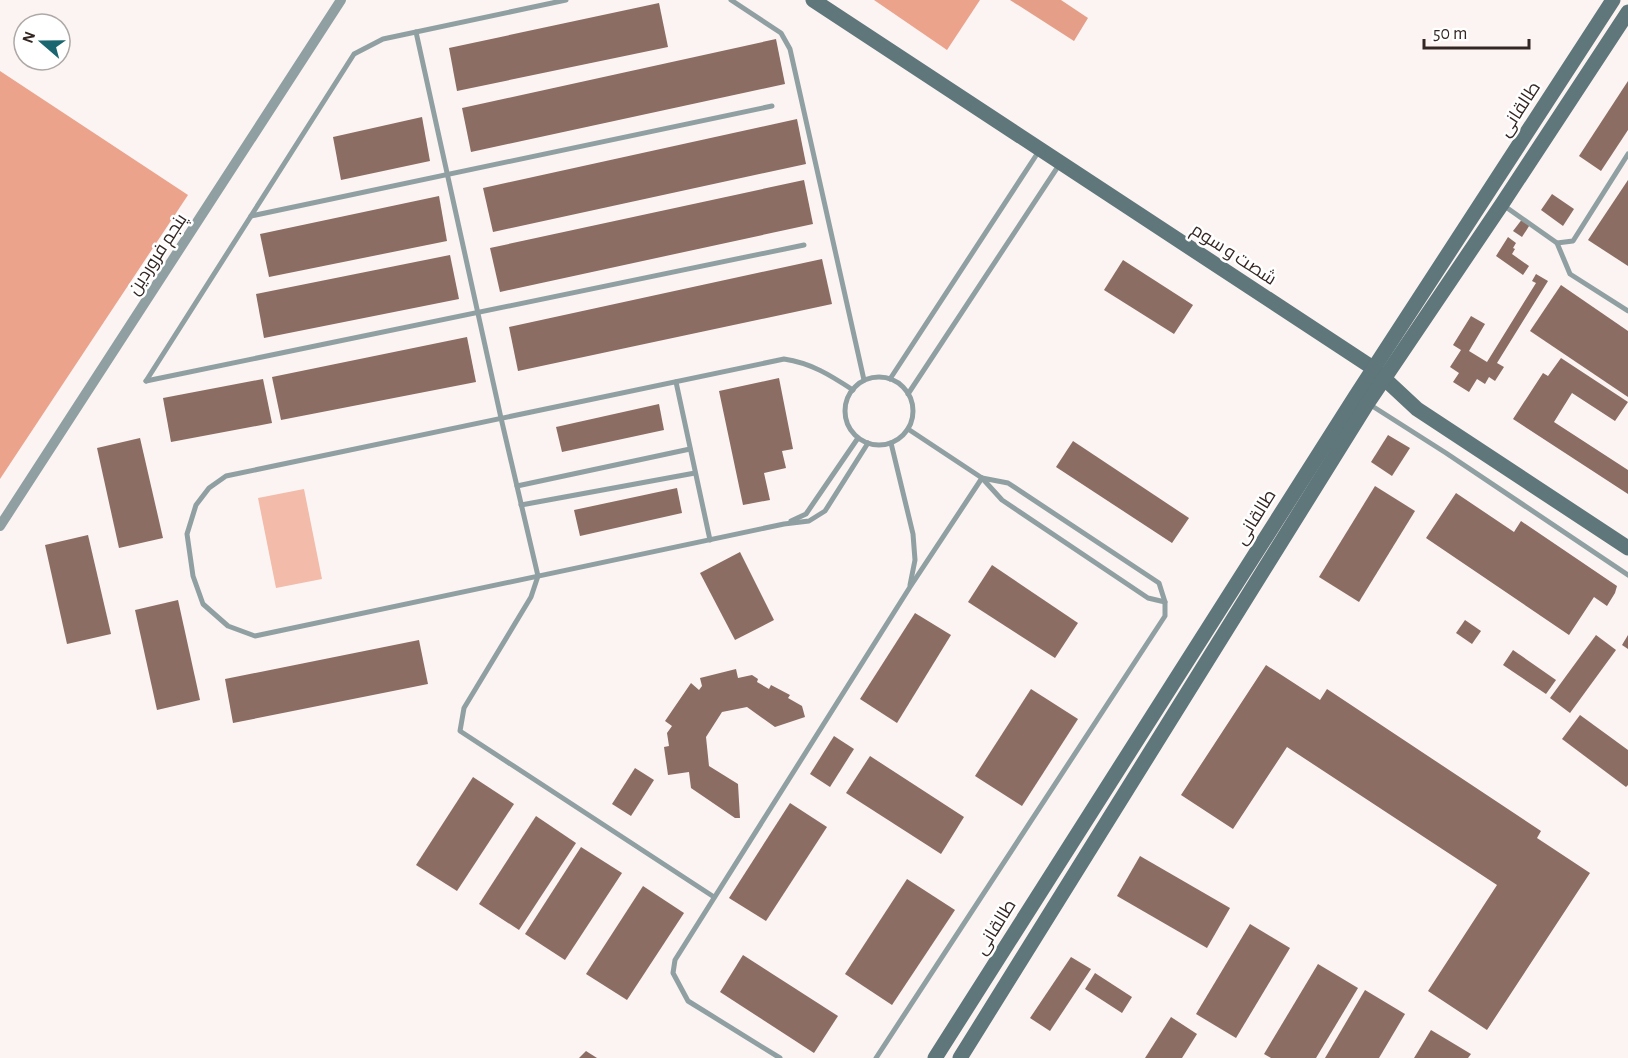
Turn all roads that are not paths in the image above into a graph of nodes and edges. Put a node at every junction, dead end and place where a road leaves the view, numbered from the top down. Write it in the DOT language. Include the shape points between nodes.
graph roads {
  1 [pos="341,0"];
  2 [pos="566,0"];
  3 [pos="731,0"];
  4 [pos="813,0"];
  5 [pos="1613,0"];
  6 [pos="1628,12"];
  7 [pos="416,32"];
  8 [pos="772,106"];
  9 [pos="1040,149"];
  10 [pos="1628,154"];
  11 [pos="1060,162"];
  12 [pos="447,175"];
  13 [pos="1502,204"];
  14 [pos="251,216"];
  15 [pos="1557,243"];
  16 [pos="804,246"];
  17 [pos="1628,311"];
  18 [pos="478,313"];
  19 [pos="1378,373"];
  20 [pos="890,379"];
  21 [pos="864,380"];
  22 [pos="676,382"];
  23 [pos="853,390"];
  24 [pos="908,394"];
  25 [pos="1367,404"];
  26 [pos="501,418"];
  27 [pos="908,429"];
  28 [pos="858,438"];
  29 [pos="868,443"];
  30 [pos="891,443"];
  31 [pos="690,449"];
  32 [pos="695,473"];
  33 [pos="982,478"];
  34 [pos="517,486"];
  35 [pos="521,505"];
  36 [pos="784,524"];
  37 [pos="0,526"];
  38 [pos="710,540"];
  39 [pos="1628,548"];
  40 [pos="1628,575"];
  41 [pos="538,576"];
  42 [pos="910,587"];
  43 [pos="1165,602"];
  44 [pos="714,897"];
  45 [pos="780,1058"];
  46 [pos="876,1058"];
  47 [pos="935,1058"];
  48 [pos="960,1058"];
  1 -- 37 [label="street, پنجم فروردین"];
  2 -- 7 [label="lane"];
  3 -- 21 [label="lane" via="781,33 790,48"];
  4 -- 9 [label="street, شصت و سوم"];
  5 -- 19 [label="street, طالقانی"];
  6 -- 13 [label="street, طالقانی"];
  7 -- 12 [label="lane"];
  7 -- 14 [label="lane" via="383,39 354,54"];
  8 -- 12 [label="lane"];
  9 -- 11 [label="street, شصت و سوم"];
  9 -- 20 [label="lane"];
  10 -- 15 [label="lane" via="1573,241"];
  11 -- 19 [label="street, شصت و سوم"];
  11 -- 24 [label="lane"];
  12 -- 14 [label="lane"];
  12 -- 18 [label="lane"];
  13 -- 15 [label="lane"];
  13 -- 19 [label="street, طالقانی"];
  14 -- 18 [label="lane" via="146,381"];
  15 -- 17 [label="lane" via="1570,274"];
  16 -- 18 [label="lane"];
  18 -- 26 [label="lane"];
  19 -- 25 [label="street, طالقانی"];
  19 -- 39 [label="street, شصت و سوم" via="1417,409"];
  19 -- 47 [label="street, طالقانی"];
  20 -- 21 [label="lane"];
  20 -- 24 [label="lane"];
  21 -- 23 [label="lane"];
  22 -- 23 [label="lane" via="784,359 802,362"];
  22 -- 26 [label="lane"];
  22 -- 31 [label="lane"];
  23 -- 28 [label="lane" via="845,407 846,419"];
  24 -- 27 [label="lane" via="913,408"];
  25 -- 40 [label="lane"];
  25 -- 48 [label="street, طالقانی"];
  26 -- 34 [label="lane"];
  26 -- 41 [label="lane" via="226,476 209,488 196,505 187,534 193,576 203,604 228,626 255,636"];
  27 -- 30 [label="lane"];
  27 -- 33 [label="lane"];
  28 -- 29 [label="lane"];
  28 -- 36 [label="lane" via="806,514"];
  29 -- 30 [label="lane"];
  29 -- 36 [label="lane" via="825,511 809,521"];
  30 -- 42 [label="lane" via="913,534 915,560"];
  31 -- 32 [label="lane"];
  31 -- 34 [label="lane"];
  32 -- 35 [label="lane"];
  32 -- 38 [label="lane"];
  33 -- 42 [label="lane"];
  33 -- 43 [label="lane" via="1002,500 1148,598"];
  33 -- 43 [label="lane" via="1008,483 1159,583"];
  34 -- 35 [label="lane"];
  35 -- 41 [label="lane"];
  36 -- 38 [label="lane"];
  38 -- 41 [label="lane"];
  41 -- 44 [label="lane" via="531,597 464,708 460,731"];
  42 -- 44 [label="lane"];
  43 -- 46 [label="lane" via="1166,616"];
  44 -- 45 [label="lane" via="675,960 673,973 688,1001"];
}
